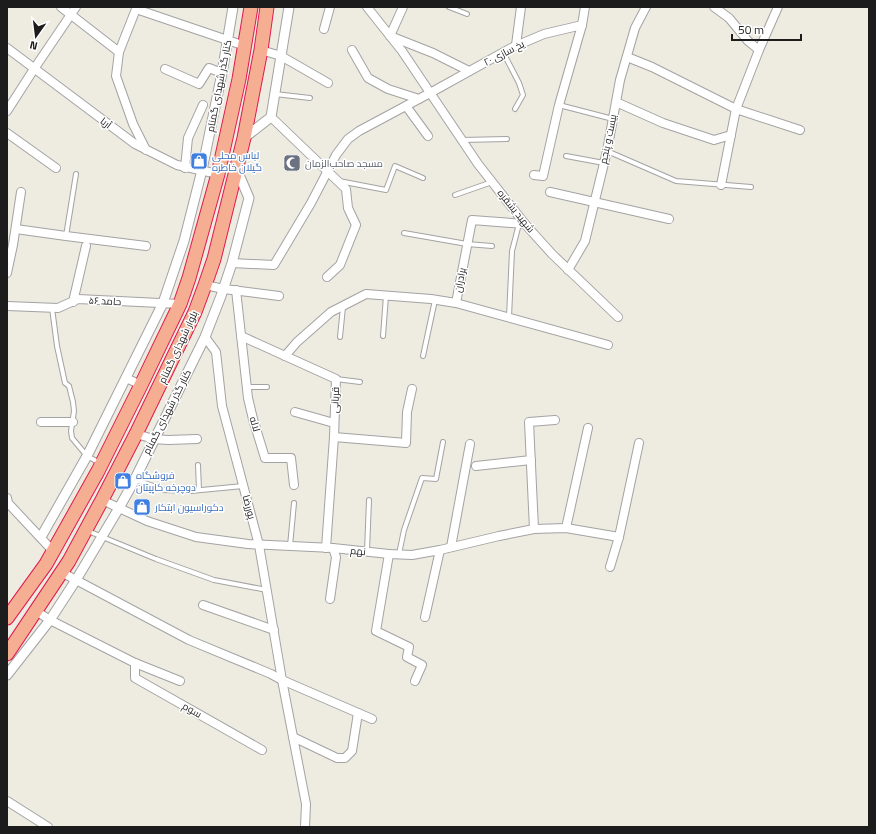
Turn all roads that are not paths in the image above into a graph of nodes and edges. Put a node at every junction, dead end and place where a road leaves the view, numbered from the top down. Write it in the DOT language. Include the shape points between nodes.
graph roads {
  1 [pos="61,7"];
  2 [pos="76,7"];
  3 [pos="234,7"];
  4 [pos="251,7"];
  5 [pos="267,7"];
  6 [pos="289,7"];
  7 [pos="330,7"];
  8 [pos="368,7"];
  9 [pos="403,7"];
  10 [pos="449,7"];
  11 [pos="521,7"];
  12 [pos="584,7"];
  13 [pos="646,7"];
  14 [pos="714,7"];
  15 [pos="778,7"];
  16 [pos="71,14"];
  17 [pos="467,14"];
  18 [pos="582,25"];
  19 [pos="324,29"];
  20 [pos="390,36"];
  21 [pos="228,40"];
  22 [pos="516,45"];
  23 [pos="245,46"];
  24 [pos="7,48"];
  25 [pos="261,50"];
  26 [pos="352,50"];
  27 [pos="759,50"];
  28 [pos="119,52"];
  29 [pos="503,52"];
  30 [pos="281,56"];
  31 [pos="627,57"];
  32 [pos="34,69"];
  33 [pos="165,69"];
  34 [pos="469,71"];
  35 [pos="222,73"];
  36 [pos="328,83"];
  37 [pos="430,93"];
  38 [pos="274,94"];
  39 [pos="310,98"];
  40 [pos="419,99"];
  41 [pos="616,102"];
  42 [pos="203,105"];
  43 [pos="559,105"];
  44 [pos="406,106"];
  45 [pos="515,109"];
  46 [pos="736,109"];
  47 [pos="7,111"];
  48 [pos="271,116"];
  49 [pos="613,119"];
  50 [pos="800,130"];
  51 [pos="7,133"];
  52 [pos="731,135"];
  53 [pos="428,136"];
  54 [pos="244,138"];
  55 [pos="507,139"];
  56 [pos="462,140"];
  57 [pos="146,150"];
  58 [pos="607,151"];
  59 [pos="566,156"];
  60 [pos="604,163"];
  61 [pos="56,168"];
  62 [pos="185,168"];
  63 [pos="202,170"];
  64 [pos="237,170"];
  65 [pos="328,171"];
  66 [pos="76,174"];
  67 [pos="218,174"];
  68 [pos="534,175"];
  69 [pos="423,178"];
  70 [pos="337,180"];
  71 [pos="492,182"];
  72 [pos="721,185"];
  73 [pos="751,187"];
  74 [pos="21,192"];
  75 [pos="550,192"];
  76 [pos="455,194"];
  77 [pos="594,202"];
  78 [pos="669,219"];
  79 [pos="522,223"];
  80 [pos="16,229"];
  81 [pos="404,234"];
  82 [pos="66,236"];
  83 [pos="467,244"];
  84 [pos="10,245"];
  85 [pos="86,246"];
  86 [pos="146,246"];
  87 [pos="492,246"];
  88 [pos="232,264"];
  89 [pos="568,270"];
  90 [pos="7,273"];
  91 [pos="327,277"];
  92 [pos="205,285"];
  93 [pos="224,288"];
  94 [pos="236,290"];
  95 [pos="279,296"];
  96 [pos="386,296"];
  97 [pos="436,300"];
  98 [pos="73,302"];
  99 [pos="163,303"];
  100 [pos="456,303"];
  101 [pos="180,304"];
  102 [pos="7,306"];
  103 [pos="343,306"];
  104 [pos="52,308"];
  105 [pos="509,317"];
  106 [pos="618,317"];
  107 [pos="241,336"];
  108 [pos="383,336"];
  109 [pos="205,337"];
  110 [pos="340,337"];
  111 [pos="608,345"];
  112 [pos="285,356"];
  113 [pos="423,356"];
  114 [pos="126,378"];
  115 [pos="336,379"];
  116 [pos="360,382"];
  117 [pos="141,386"];
  118 [pos="247,387"];
  119 [pos="267,387"];
  120 [pos="412,389"];
  121 [pos="295,412"];
  122 [pos="555,420"];
  123 [pos="41,422"];
  124 [pos="73,422"];
  125 [pos="334,422"];
  126 [pos="588,428"];
  127 [pos="136,434"];
  128 [pos="334,437"];
  129 [pos="154,439"];
  130 [pos="198,439"];
  131 [pos="443,442"];
  132 [pos="639,443"];
  133 [pos="470,444"];
  134 [pos="87,456"];
  135 [pos="531,460"];
  136 [pos="102,464"];
  137 [pos="198,466"];
  138 [pos="476,466"];
  139 [pos="117,473"];
  140 [pos="134,480"];
  141 [pos="294,485"];
  142 [pos="243,486"];
  143 [pos="199,490"];
  144 [pos="7,498"];
  145 [pos="102,500"];
  146 [pos="369,500"];
  147 [pos="294,503"];
  148 [pos="119,508"];
  149 [pos="566,528"];
  150 [pos="534,529"];
  151 [pos="86,530"];
  152 [pos="101,536"];
  153 [pos="619,537"];
  154 [pos="41,538"];
  155 [pos="259,545"];
  156 [pos="290,546"];
  157 [pos="451,547"];
  158 [pos="329,548"];
  159 [pos="440,550"];
  160 [pos="53,551"];
  161 [pos="367,552"];
  162 [pos="389,554"];
  163 [pos="399,554"];
  164 [pos="46,564"];
  165 [pos="610,567"];
  166 [pos="61,572"];
  167 [pos="76,580"];
  168 [pos="267,590"];
  169 [pos="330,599"];
  170 [pos="203,605"];
  171 [pos="36,611"];
  172 [pos="425,617"];
  173 [pos="7,618"];
  174 [pos="50,620"];
  175 [pos="274,630"];
  176 [pos="7,654"];
  177 [pos="135,663"];
  178 [pos="7,675"];
  179 [pos="282,680"];
  180 [pos="180,681"];
  181 [pos="415,681"];
  182 [pos="358,713"];
  183 [pos="372,719"];
  184 [pos="293,737"];
  185 [pos="262,750"];
  186 [pos="7,801"];
  187 [pos="48,827"];
  188 [pos="305,827"];
  1 -- 16 [label="street"];
  2 -- 16 [label="street"];
  3 -- 21 [label="street, کنار گذر شهدای گمنام"];
  4 -- 23 [label="highway, بلوار شهدای گمنام"];
  5 -- 25 [label="highway, بلوار شهدای گمنام"];
  6 -- 30 [label="street"];
  7 -- 19 [label="street"];
  8 -- 20 [label="street, شهید یشقره"];
  9 -- 20 [label="street"];
  10 -- 17 [label="lane"];
  11 -- 22 [label="street"];
  12 -- 18 [label="street"];
  13 -- 31 [label="street, بیست و پنجم" via="635,28"];
  14 -- 27 [label="street" via="729,18"];
  15 -- 27 [label="street"];
  16 -- 28 [label="street"];
  16 -- 32 [label="street"];
  18 -- 22 [label="street, یخ سازی ۲۰" via="544,34"];
  18 -- 43 [label="street"];
  20 -- 34 [label="street"];
  20 -- 37 [label="street, شهید یشقره"];
  21 -- 23 [label="street"];
  21 -- 28 [label="street" via="136,9"];
  21 -- 35 [label="street, کنار گذر شهدای گمنام"];
  22 -- 29 [label="street, یخ سازی ۲۰"];
  23 -- 67 [label="highway, بلوار شهدای گمنام"];
  24 -- 32 [label="street, آریا"];
  25 -- 30 [label="street"];
  25 -- 54 [label="highway, بلوار شهدای گمنام"];
  26 -- 40 [label="street" via="368,78 388,90"];
  27 -- 46 [label="street"];
  28 -- 57 [label="street" via="116,76 119,87"];
  29 -- 34 [label="street, یخ سازی ۲۰"];
  29 -- 45 [label="lane" via="523,95"];
  30 -- 36 [label="street"];
  30 -- 38 [label="street"];
  31 -- 41 [label="street, بیست و پنجم"];
  31 -- 46 [label="street"];
  32 -- 47 [label="street"];
  32 -- 57 [label="street, آریا"];
  33 -- 35 [label="street" via="199,84 209,68"];
  34 -- 37 [label="street, یخ سازی ۲۰"];
  35 -- 63 [label="street, کنار گذر شهدای گمنام"];
  37 -- 40 [label="street, یخ سازی ۲۰"];
  37 -- 56 [label="street, شهید یشقره"];
  38 -- 39 [label="lane"];
  38 -- 48 [label="street"];
  40 -- 44 [label="street, یخ سازی ۲۰"];
  41 -- 49 [label="street, بیست و پنجم"];
  41 -- 52 [label="street" via="714,140"];
  42 -- 62 [label="street" via="188,138"];
  43 -- 49 [label="lane"];
  43 -- 68 [label="street" via="543,176"];
  44 -- 53 [label="street"];
  44 -- 65 [label="street, یخ سازی ۲۰" via="348,139"];
  46 -- 50 [label="street"];
  46 -- 52 [label="street"];
  48 -- 54 [label="street"];
  48 -- 65 [label="street"];
  49 -- 58 [label="street, بیست و پنجم"];
  51 -- 61 [label="street"];
  52 -- 72 [label="street"];
  54 -- 64 [label="highway, بلوار شهدای گمنام"];
  55 -- 56 [label="lane"];
  56 -- 71 [label="street, شهید یشقره"];
  57 -- 62 [label="street, آریا"];
  58 -- 60 [label="street, بیست و پنجم"];
  58 -- 72 [label="lane" via="676,181"];
  59 -- 60 [label="lane"];
  60 -- 77 [label="street, بیست و پنجم"];
  62 -- 63 [label="street, آریا"];
  63 -- 67 [label="street, آریا"];
  63 -- 99 [label="street, کنار گذر شهدای گمنام" via="184,241"];
  64 -- 88 [label="street, کنار گذر شهدای گمنام" via="249,198"];
  64 -- 92 [label="highway, بلوار شهدای گمنام"];
  65 -- 70 [label="street"];
  65 -- 88 [label="street, یخ سازی ۲۰" via="274,265"];
  66 -- 82 [label="lane"];
  67 -- 101 [label="highway, بلوار شهدای گمنام"];
  69 -- 70 [label="lane" via="395,166 386,190"];
  70 -- 91 [label="street" via="346,189 348,208 356,225 340,265"];
  71 -- 76 [label="lane"];
  71 -- 79 [label="street, شهید یشقره"];
  72 -- 73 [label="lane"];
  74 -- 80 [label="street"];
  75 -- 77 [label="street"];
  77 -- 78 [label="street"];
  77 -- 89 [label="street, بیست و پنجم" via="585,241"];
  79 -- 83 [label="street, برادران" via="472,220"];
  79 -- 89 [label="street, شهید یشقره"];
  79 -- 105 [label="lane" via="512,251"];
  80 -- 82 [label="street"];
  80 -- 84 [label="street"];
  81 -- 83 [label="lane"];
  82 -- 86 [label="street"];
  83 -- 87 [label="lane"];
  83 -- 100 [label="street, برادران"];
  84 -- 90 [label="street"];
  85 -- 98 [label="street"];
  88 -- 93 [label="street, کنار گذر شهدای گمنام"];
  89 -- 106 [label="street, شهید یشقره"];
  92 -- 93 [label="street"];
  92 -- 127 [label="highway, بلوار شهدای گمنام" via="195,312"];
  93 -- 94 [label="street"];
  93 -- 109 [label="street, کنار گذر شهدای گمنام"];
  94 -- 95 [label="street"];
  94 -- 107 [label="street"];
  96 -- 97 [label="street, برادران"];
  96 -- 103 [label="street, برادران" via="366,294"];
  96 -- 108 [label="lane"];
  97 -- 100 [label="street, برادران"];
  97 -- 113 [label="lane"];
  98 -- 99 [label="street, حامد ۵۶" via="78,299"];
  98 -- 104 [label="street, حامد ۵۶"];
  99 -- 101 [label="street, حامد ۵۶"];
  99 -- 114 [label="street, کنار گذر شهدای گمنام"];
  100 -- 105 [label="street"];
  101 -- 117 [label="highway, بلوار شهدای گمنام"];
  102 -- 104 [label="street, حامد ۵۶"];
  103 -- 110 [label="lane"];
  103 -- 112 [label="street" via="331,312"];
  104 -- 124 [label="lane" via="65,383 69,386 73,402"];
  105 -- 111 [label="street"];
  107 -- 112 [label="street, قربانی"];
  107 -- 118 [label="street, لاله"];
  109 -- 129 [label="street, کنار گذر شهدای گمنام"];
  109 -- 142 [label="street, پوررضا" via="216,352 222,406"];
  112 -- 115 [label="street, قربانی"];
  114 -- 117 [label="street"];
  114 -- 134 [label="street, کنار گذر شهدای گمنام"];
  115 -- 116 [label="lane"];
  115 -- 125 [label="street, قربانی"];
  117 -- 136 [label="highway, بلوار شهدای گمنام"];
  118 -- 119 [label="lane"];
  118 -- 141 [label="street, لاله" via="265,458 291,458"];
  120 -- 128 [label="street" via="407,412 406,443"];
  121 -- 125 [label="street"];
  122 -- 135 [label="street" via="528,422"];
  123 -- 124 [label="street"];
  124 -- 134 [label="lane" via="72,438"];
  125 -- 128 [label="street, قربانی"];
  126 -- 149 [label="street"];
  127 -- 129 [label="street"];
  127 -- 139 [label="highway, بلوار شهدای گمنام"];
  128 -- 158 [label="street, قربانی"];
  129 -- 130 [label="street"];
  129 -- 140 [label="street, کنار گذر شهدای گمنام"];
  131 -- 163 [label="lane" via="436,479 422,478 404,530"];
  132 -- 153 [label="street"];
  133 -- 157 [label="street"];
  134 -- 136 [label="lane"];
  134 -- 154 [label="street, کنار گذر شهدای گمنام"];
  135 -- 138 [label="street"];
  135 -- 150 [label="street"];
  136 -- 160 [label="highway, بلوار شهدای گمنام"];
  137 -- 143 [label="lane"];
  139 -- 140 [label="lane"];
  139 -- 145 [label="highway, بلوار شهدای گمنام"];
  140 -- 143 [label="lane" via="164,490"];
  140 -- 148 [label="street, کنار گذر شهدای گمنام"];
  142 -- 143 [label="lane"];
  142 -- 155 [label="street, پوررضا"];
  144 -- 154 [label="street" via="8,503"];
  145 -- 148 [label="street, نهم"];
  145 -- 151 [label="highway, بلوار شهدای گمنام"];
  146 -- 161 [label="lane"];
  147 -- 156 [label="lane"];
  148 -- 152 [label="street, کنار گذر شهدای گمنام"];
  148 -- 155 [label="street, نهم" via="147,521 196,537"];
  149 -- 150 [label="street, نهم"];
  149 -- 153 [label="street, نهم"];
  150 -- 157 [label="street, نهم"];
  151 -- 152 [label="lane"];
  151 -- 166 [label="highway, بلوار شهدای گمنام"];
  152 -- 167 [label="street, کنار گذر شهدای گمنام"];
  152 -- 168 [label="lane" via="214,580"];
  153 -- 165 [label="street"];
  154 -- 160 [label="street"];
  155 -- 156 [label="street, نهم"];
  155 -- 168 [label="street, پوررضا"];
  156 -- 158 [label="street, نهم"];
  157 -- 159 [label="street, نهم"];
  158 -- 161 [label="street, نهم"];
  158 -- 169 [label="street, قربانی" via="336,557"];
  159 -- 163 [label="street, نهم" via="412,555"];
  159 -- 172 [label="street"];
  160 -- 164 [label="highway, بلوار شهدای گمنام"];
  161 -- 162 [label="street, نهم"];
  162 -- 163 [label="street, نهم"];
  162 -- 181 [label="street" via="376,631 409,647 407,657 422,665"];
  164 -- 166 [label="highway"];
  164 -- 173 [label="highway, بلوار شهدای گمنام"];
  166 -- 167 [label="street"];
  166 -- 171 [label="highway, بلوار شهدای گمنام"];
  167 -- 174 [label="street, کنار گذر شهدای گمنام"];
  167 -- 179 [label="street" via="189,640"];
  168 -- 175 [label="street, پوررضا"];
  170 -- 175 [label="street"];
  171 -- 174 [label="street"];
  171 -- 176 [label="highway, بلوار شهدای گمنام"];
  174 -- 177 [label="street"];
  174 -- 178 [label="street, کنار گذر شهدای گمنام"];
  175 -- 179 [label="street, پوررضا"];
  177 -- 180 [label="street"];
  177 -- 185 [label="street, سوم" via="135,678"];
  179 -- 182 [label="street"];
  179 -- 184 [label="street, پوررضا"];
  182 -- 183 [label="street"];
  182 -- 184 [label="street" via="352,751 345,758 337,758"];
  184 -- 188 [label="street, پوررضا" via="306,804"];
  186 -- 187 [label="street"];
}
